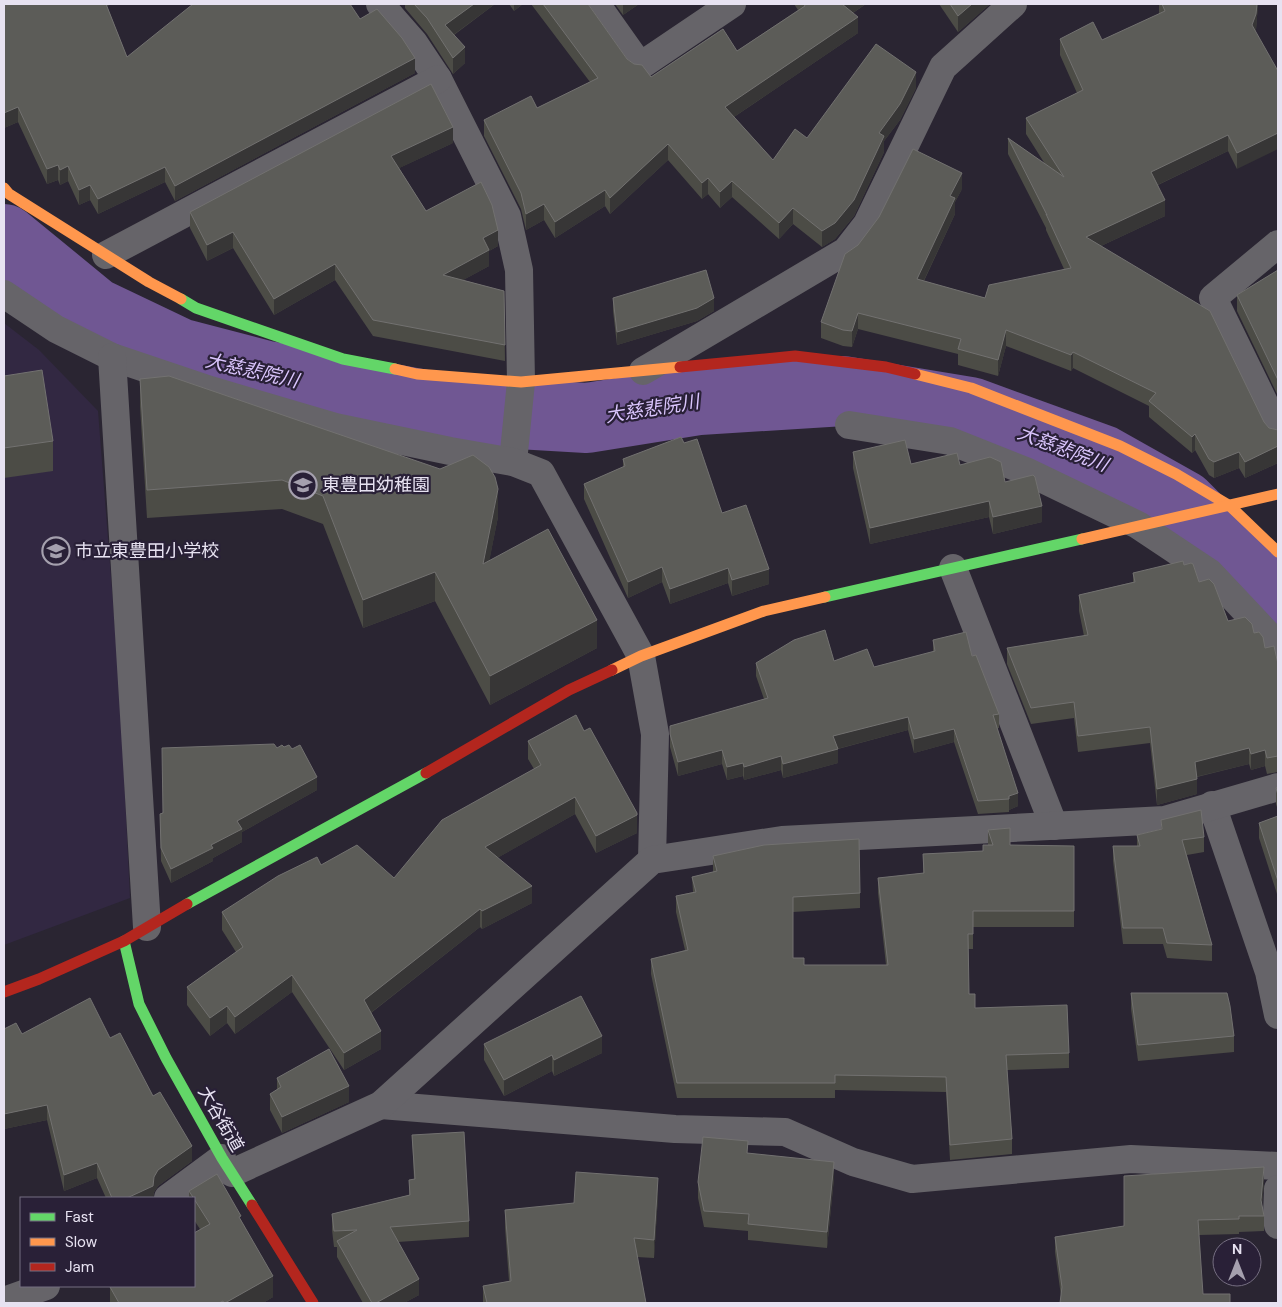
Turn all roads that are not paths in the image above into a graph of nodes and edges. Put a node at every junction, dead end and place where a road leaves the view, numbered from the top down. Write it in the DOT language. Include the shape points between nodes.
graph roads {
  1 [pos="380,4"];
  2 [pos="596,4"];
  3 [pos="732,4"];
  4 [pos="1013,4"];
  5 [pos="438,79"];
  6 [pos="4,188"];
  7 [pos="1278,244"];
  8 [pos="106,255"];
  9 [pos="4,294"];
  10 [pos="112,357"];
  11 [pos="643,371"];
  12 [pos="521,382"];
  13 [pos="849,425"];
  14 [pos="1278,430"];
  15 [pos="513,462"];
  16 [pos="1278,494"];
  17 [pos="1230,506"];
  18 [pos="1138,525"];
  19 [pos="1278,552"];
  20 [pos="952,568"];
  21 [pos="1278,647"];
  22 [pos="641,656"];
  23 [pos="1278,787"];
  24 [pos="1212,805"];
  25 [pos="1054,826"];
  26 [pos="652,860"];
  27 [pos="147,926"];
  28 [pos="124,941"];
  29 [pos="4,992"];
  30 [pos="1278,1015"];
  31 [pos="381,1105"];
  32 [pos="227,1166"];
  33 [pos="1278,1166"];
  34 [pos="1278,1189"];
  35 [pos="170,1197"];
  36 [pos="1278,1225"];
  37 [pos="43,1287"];
  38 [pos="4,1302"];
  39 [pos="314,1303"];
  1 -- 5 [label="street" via="414,43"];
  2 -- 3 [label="street" via="640,66"];
  4 -- 11 [label="street" via="943,67 867,224 846,251"];
  5 -- 8 [label="street"];
  5 -- 12 [label="street" via="506,216 519,270"];
  6 -- 8 [label="street"];
  7 -- 14 [label="street" via="1213,298"];
  8 -- 12 [label="street" via="196,308 343,359 417,374"];
  9 -- 10 [label="street" via="56,328"];
  10 -- 15 [label="street" via="335,427"];
  10 -- 27 [label="street"];
  11 -- 12 [label="street"];
  11 -- 17 [label="street" via="795,356 886,367 971,388 1120,446"];
  12 -- 15 [label="street"];
  13 -- 18 [label="street" via="950,441 1028,472"];
  15 -- 22 [label="street" via="542,474"];
  16 -- 17 [label="street"];
  17 -- 18 [label="street"];
  17 -- 19 [label="street"];
  18 -- 20 [label="street"];
  18 -- 21 [label="street" via="1210,573"];
  20 -- 22 [label="street" via="764,611"];
  20 -- 25 [label="street"];
  22 -- 26 [label="street" via="655,734"];
  22 -- 27 [label="street" via="569,690 394,791"];
  23 -- 24 [label="street"];
  24 -- 25 [label="street" via="1165,820"];
  24 -- 30 [label="street" via="1269,972"];
  25 -- 26 [label="street" via="782,840"];
  26 -- 31 [label="street"];
  27 -- 28 [label="street"];
  28 -- 29 [label="street"];
  28 -- 32 [label="street, 大谷街道" via="139,1004"];
  31 -- 32 [label="street"];
  31 -- 33 [label="street" via="675,1129 785,1132 853,1162 912,1179 1131,1159"];
  32 -- 35 [label="street"];
  32 -- 39 [label="street, 大谷街道"];
  34 -- 36 [label="street"];
  37 -- 38 [label="street"];
}
